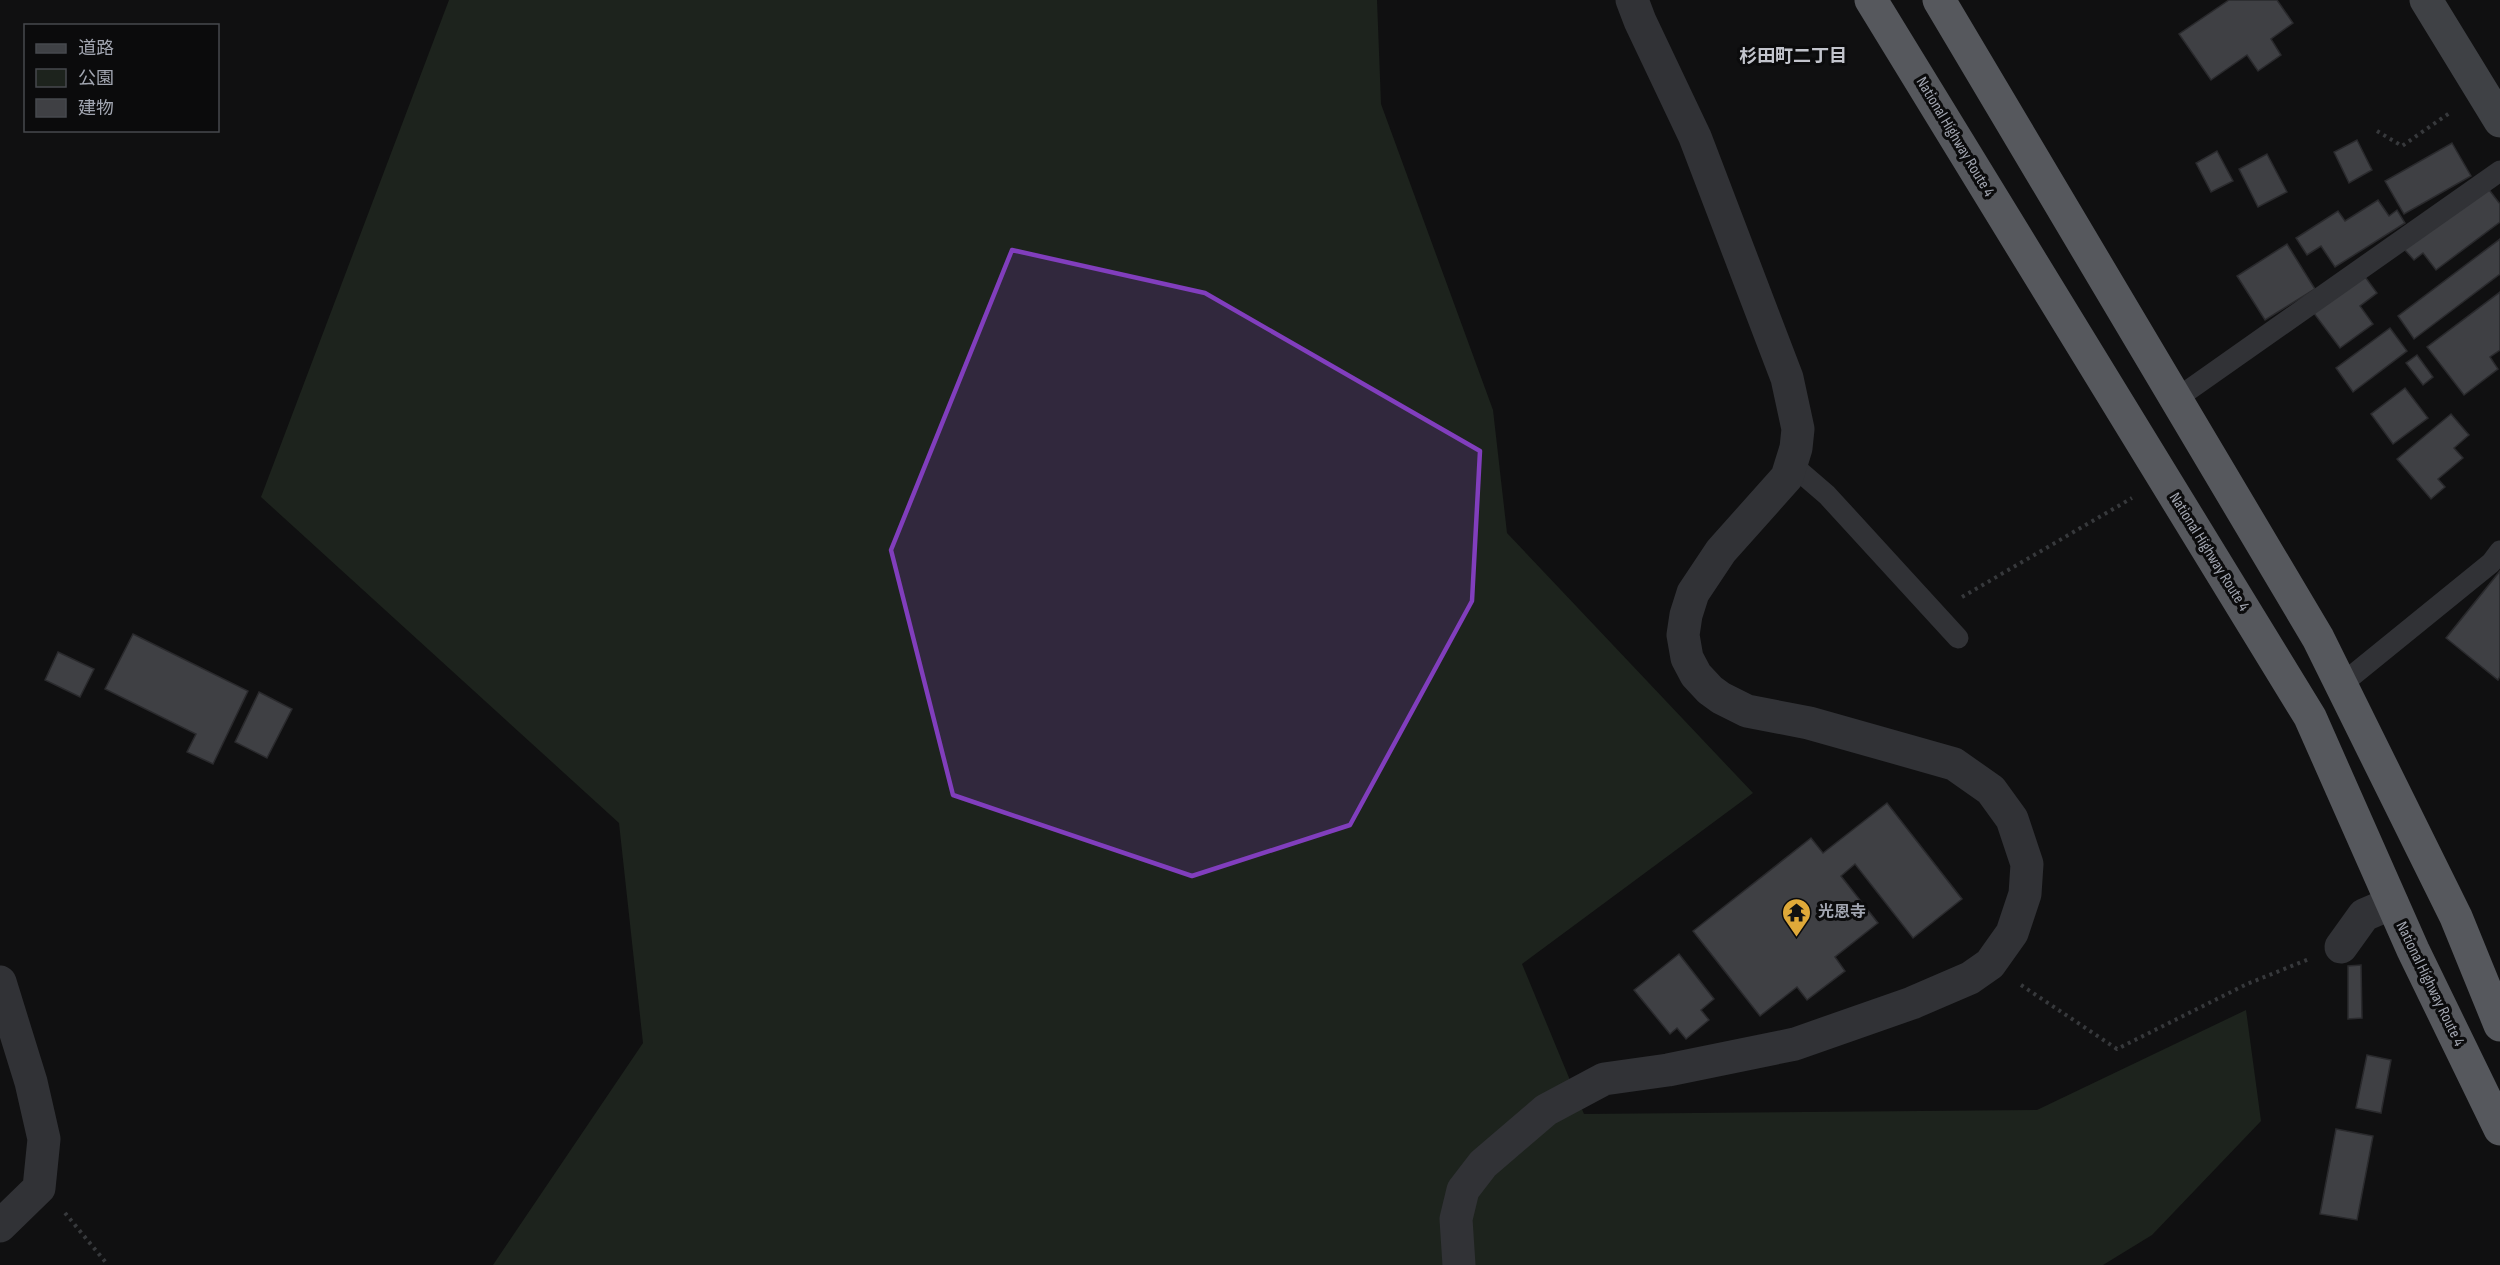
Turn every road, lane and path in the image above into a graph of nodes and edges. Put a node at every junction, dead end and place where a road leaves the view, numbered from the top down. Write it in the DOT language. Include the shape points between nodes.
graph roads {
  1 [pos="1632,0"];
  2 [pos="1871,0"];
  3 [pos="1939,0"];
  4 [pos="2426,0"];
  5 [pos="2481,90"];
  6 [pos="2500,121"];
  7 [pos="2377,131"];
  8 [pos="2500,171"];
  9 [pos="2176,399"];
  10 [pos="1791,464"];
  11 [pos="2164,480"];
  12 [pos="2500,551"];
  13 [pos="1935,613"];
  14 [pos="1958,638"];
  15 [pos="2342,684"];
  16 [pos="2392,903"];
  17 [pos="2341,947"];
  18 [pos="1990,964"];
  19 [pos="0,981"];
  20 [pos="2500,1025"];
  21 [pos="2500,1129"];
  22 [pos="39,1188"];
  23 [pos="0,1226"];
  24 [pos="108,1265"];
  25 [pos="1459,1265"];
  1 -- 10 [label="street" via="1695,136 1787,378 1798,429"];
  2 -- 11 [label="highway, National Highway Route 4"];
  3 -- 9 [label="highway"];
  4 -- 5 [label="main road"];
  5 -- 6 [label="main road"];
  5 -- 7 [label="path" via="2402,146"];
  8 -- 9 [label="lane"];
  9 -- 15 [label="highway"];
  10 -- 13 [label="lane" via="1827,495"];
  10 -- 18 [label="street" via="1787,477 1721,552 1693,593 1683,635 1688,658 1696,675 1710,690 1748,711 1809,723 1954,764 1991,790 2012,819 2027,864 2025,894 2012,933"];
  11 -- 13 [label="path"];
  11 -- 16 [label="highway, National Highway Route 4" via="2310,717"];
  12 -- 15 [label="lane" via="2491,563"];
  13 -- 14 [label="lane"];
  15 -- 20 [label="highway" via="2456,917"];
  16 -- 17 [label="street" via="2364,915"];
  16 -- 21 [label="highway, National Highway Route 4"];
  17 -- 18 [label="path" via="2247,984 2117,1049"];
  18 -- 25 [label="street" via="1970,978 1912,1003 1795,1044 1604,1079 1546,1110 1483,1164 1464,1190 1456,1219"];
  19 -- 22 [label="street" via="44,1139"];
  22 -- 23 [label="street"];
  22 -- 24 [label="path"];
}
